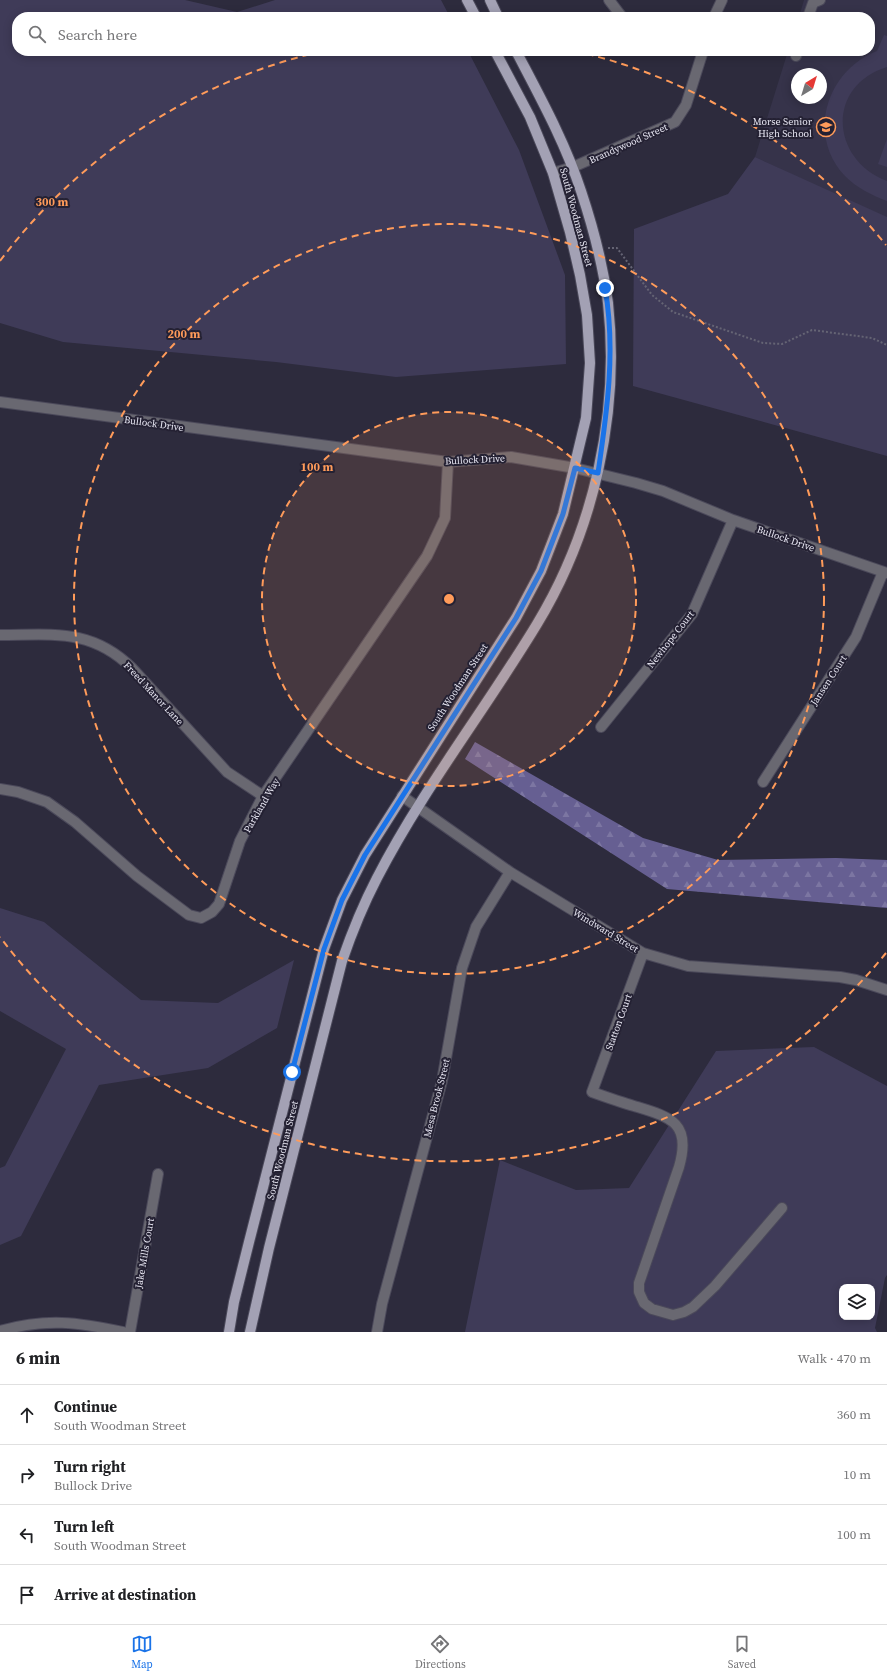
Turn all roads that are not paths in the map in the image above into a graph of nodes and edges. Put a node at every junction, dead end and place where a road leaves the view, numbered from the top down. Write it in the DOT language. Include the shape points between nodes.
graph roads {
  1 [pos="467,0"];
  2 [pos="490,0"];
  3 [pos="609,0"];
  4 [pos="722,0"];
  5 [pos="820,0"];
  6 [pos="473,12"];
  7 [pos="496,12"];
  8 [pos="618,12"];
  9 [pos="716,12"];
  10 [pos="810,12"];
  11 [pos="497,56"];
  12 [pos="519,56"];
  13 [pos="699,56"];
  14 [pos="573,167"];
  15 [pos="553,173"];
  16 [pos="0,402"];
  17 [pos="448,462"];
  18 [pos="575,468"];
  19 [pos="598,473"];
  20 [pos="733,520"];
  21 [pos="885,573"];
  22 [pos="0,635"];
  23 [pos="601,727"];
  24 [pos="763,782"];
  25 [pos="0,789"];
  26 [pos="263,796"];
  27 [pos="402,796"];
  28 [pos="419,807"];
  29 [pos="510,872"];
  30 [pos="643,953"];
  31 [pos="887,990"];
  32 [pos="158,1174"];
  33 [pos="782,1208"];
  34 [pos="0,1331"];
  35 [pos="123,1332"];
  36 [pos="130,1332"];
  37 [pos="229,1332"];
  38 [pos="250,1332"];
  39 [pos="377,1332"];
  1 -- 6 [label="main road"];
  2 -- 7 [label="main road"];
  3 -- 8 [label="street"];
  4 -- 9 [label="street"];
  5 -- 10 [label="street" via="813,3"];
  11 -- 15 [label="main road, South Woodman Street" via="530,116"];
  12 -- 14 [label="main road, South Woodman Street"];
  13 -- 14 [label="street, Brandywood Street" via="686,105 675,122"];
  14 -- 15 [label="street, Brandywood Street"];
  14 -- 19 [label="main road, South Woodman Street" via="598,246 608,302 611,359 607,415"];
  15 -- 18 [label="main road, South Woodman Street" via="580,275 587,315 590,363 586,412"];
  16 -- 17 [label="street, Bullock Drive"];
  17 -- 18 [label="street, Bullock Drive" via="512,457"];
  17 -- 26 [label="street, Parkland Way" via="445,518 427,556"];
  18 -- 19 [label="street, Bullock Drive"];
  18 -- 27 [label="main road, South Woodman Street" via="563,514 541,571 516,618"];
  19 -- 20 [label="street, Bullock Drive" via="663,491"];
  19 -- 28 [label="main road, South Woodman Street" via="581,530 560,583 537,624"];
  20 -- 21 [label="street, Bullock Drive"];
  20 -- 23 [label="street, Newhope Court" via="692,614"];
  21 -- 24 [label="street, Jansen Court" via="856,637"];
  22 -- 26 [label="street, Freed Manor Lane" via="63,635 85,639 105,647 132,668 227,772"];
  25 -- 26 [label="street, Parkland Way" via="48,802 154,889 189,915 201,918 212,912 219,904 240,841"];
  27 -- 28 [label="street, Windward Street"];
  27 -- 37 [label="main road, South Woodman Street" via="365,855 342,900 324,949 234,1302"];
  28 -- 29 [label="street, Windward Street"];
  28 -- 38 [label="main road, South Woodman Street" via="376,879 356,921 342,961"];
  29 -- 30 [label="street, Windward Street"];
  29 -- 39 [label="street, Mesa Brook Street" via="476,927 462,968 442,1081 382,1304"];
  30 -- 31 [label="street, Windward Street" via="688,966 840,977"];
  30 -- 33 [label="street, Statton Court" via="592,1092 667,1117 680,1130 682,1137 679,1167 639,1283 639,1292 644,1303 652,1309 673,1315 693,1306 715,1286"];
  32 -- 36 [label="street, Jake Mills Court"];
  34 -- 35 [label="street" via="37,1323 67,1322"];
}
